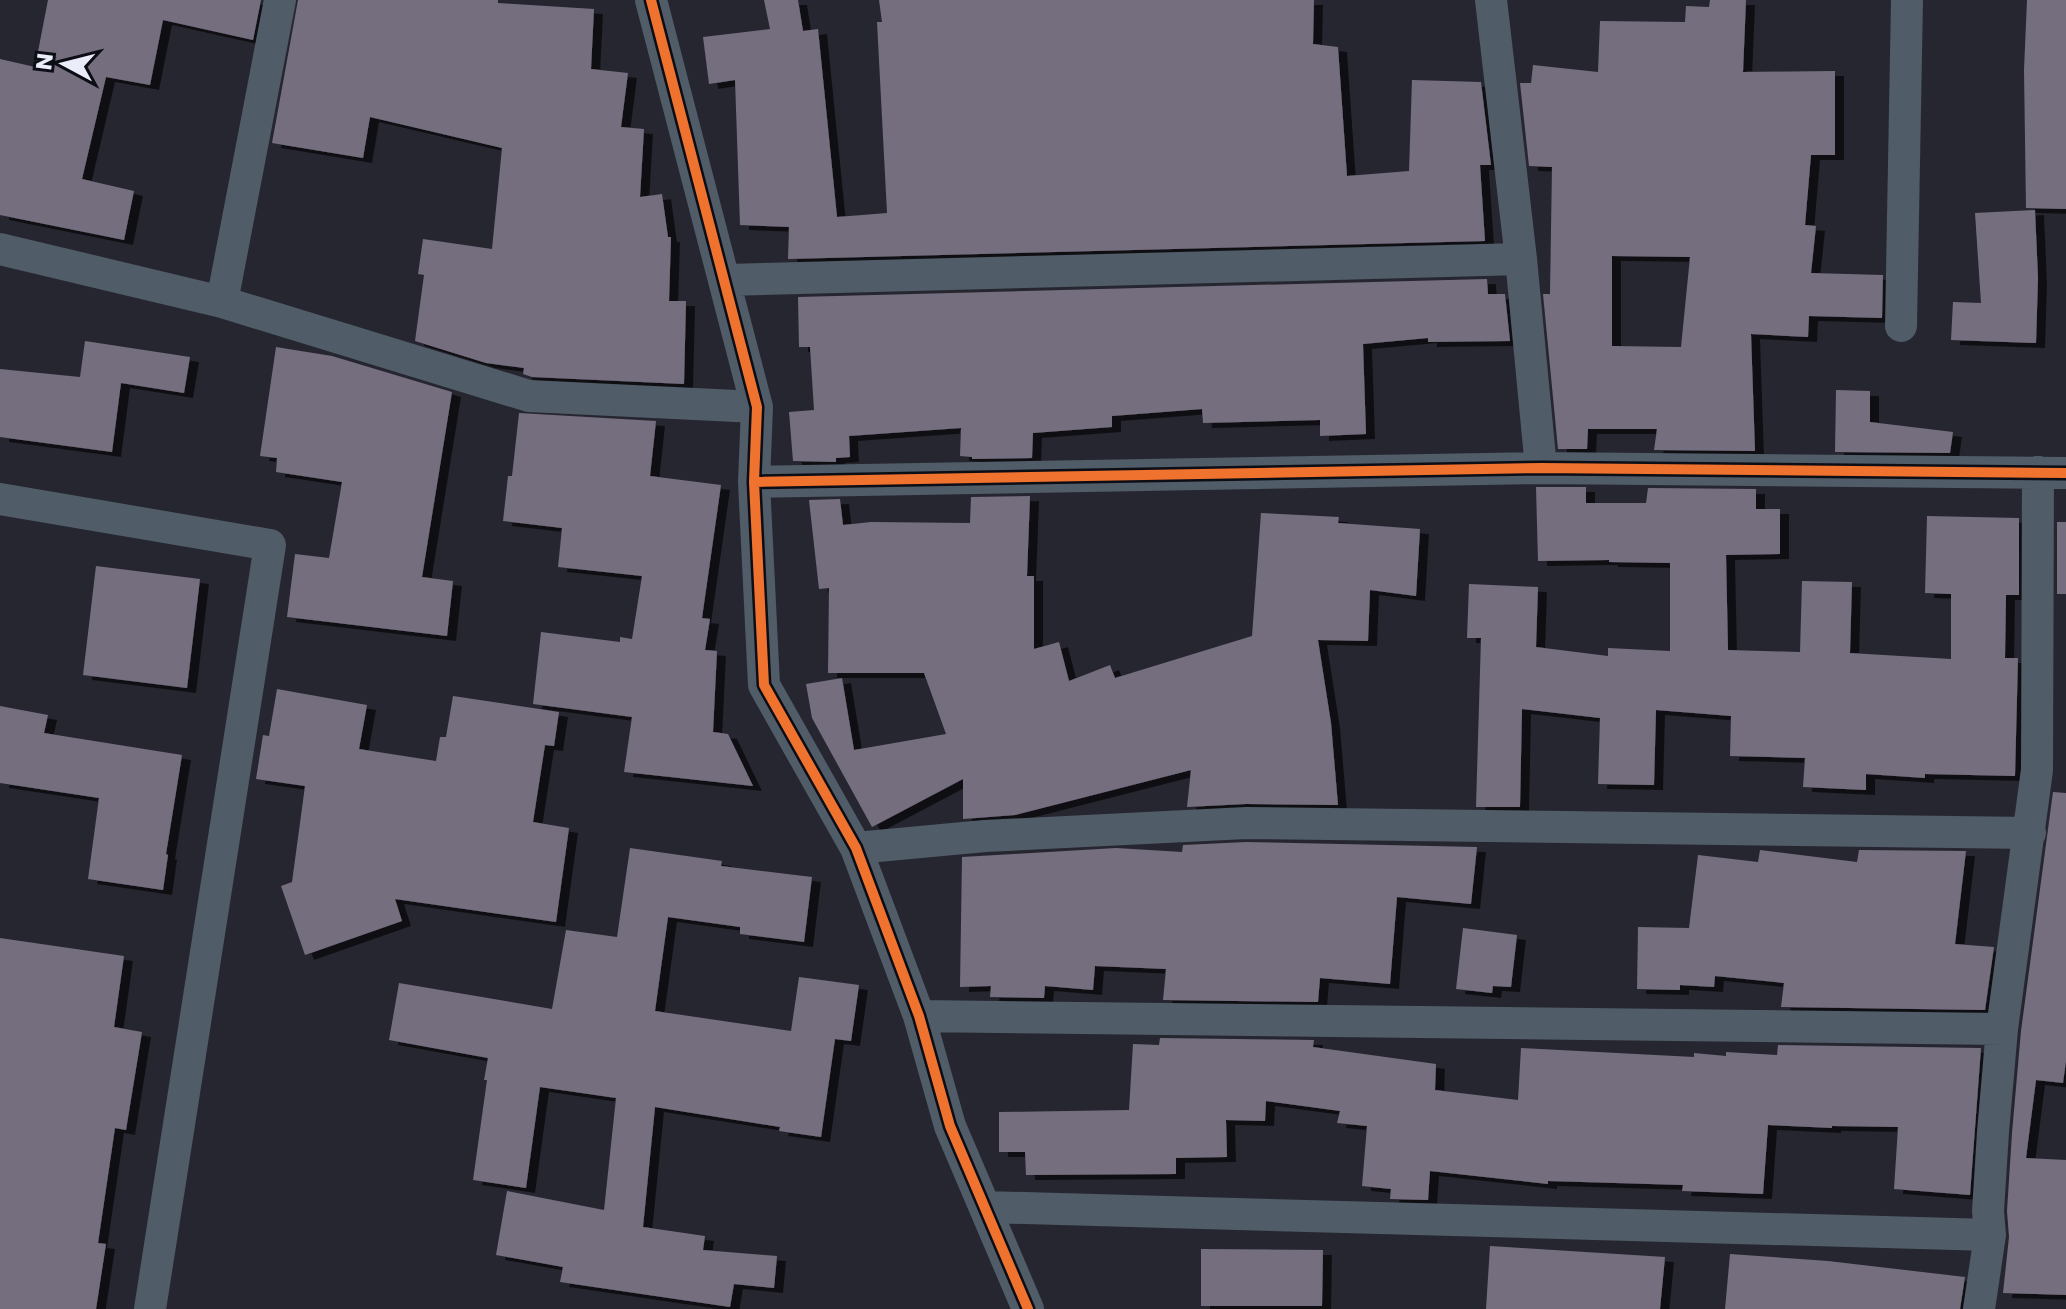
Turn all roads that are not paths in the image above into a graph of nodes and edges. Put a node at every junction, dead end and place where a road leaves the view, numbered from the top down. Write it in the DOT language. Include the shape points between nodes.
graph roads {
  1 [pos="280,0"];
  2 [pos="651,0"];
  3 [pos="1491,0"];
  4 [pos="1907,0"];
  5 [pos="0,249"];
  6 [pos="1521,259"];
  7 [pos="726,280"];
  8 [pos="222,302"];
  9 [pos="1901,326"];
  10 [pos="757,407"];
  11 [pos="1541,468"];
  12 [pos="2052,472"];
  13 [pos="754,482"];
  14 [pos="0,499"];
  15 [pos="2030,833"];
  16 [pos="856,848"];
  17 [pos="919,1016"];
  18 [pos="2002,1029"];
  19 [pos="985,1207"];
  20 [pos="1990,1235"];
  21 [pos="150,1309"];
  22 [pos="1028,1309"];
  23 [pos="1979,1309"];
  1 -- 8 [label="street"];
  2 -- 7 [label="street"];
  3 -- 6 [label="street"];
  4 -- 9 [label="street"];
  5 -- 8 [label="street"];
  6 -- 7 [label="street"];
  6 -- 11 [label="street"];
  7 -- 10 [label="street"];
  8 -- 10 [label="street" via="529,396"];
  10 -- 13 [label="street"];
  11 -- 12 [label="street"];
  11 -- 13 [label="street"];
  12 -- 15 [label="street"];
  13 -- 16 [label="street" via="764,685"];
  14 -- 21 [label="street" via="270,545"];
  15 -- 16 [label="street" via="1246,823"];
  15 -- 18 [label="street"];
  16 -- 17 [label="street"];
  17 -- 18 [label="street"];
  17 -- 19 [label="street" via="950,1126"];
  18 -- 20 [label="street"];
  19 -- 20 [label="street"];
  19 -- 22 [label="street"];
  20 -- 23 [label="street"];
}
